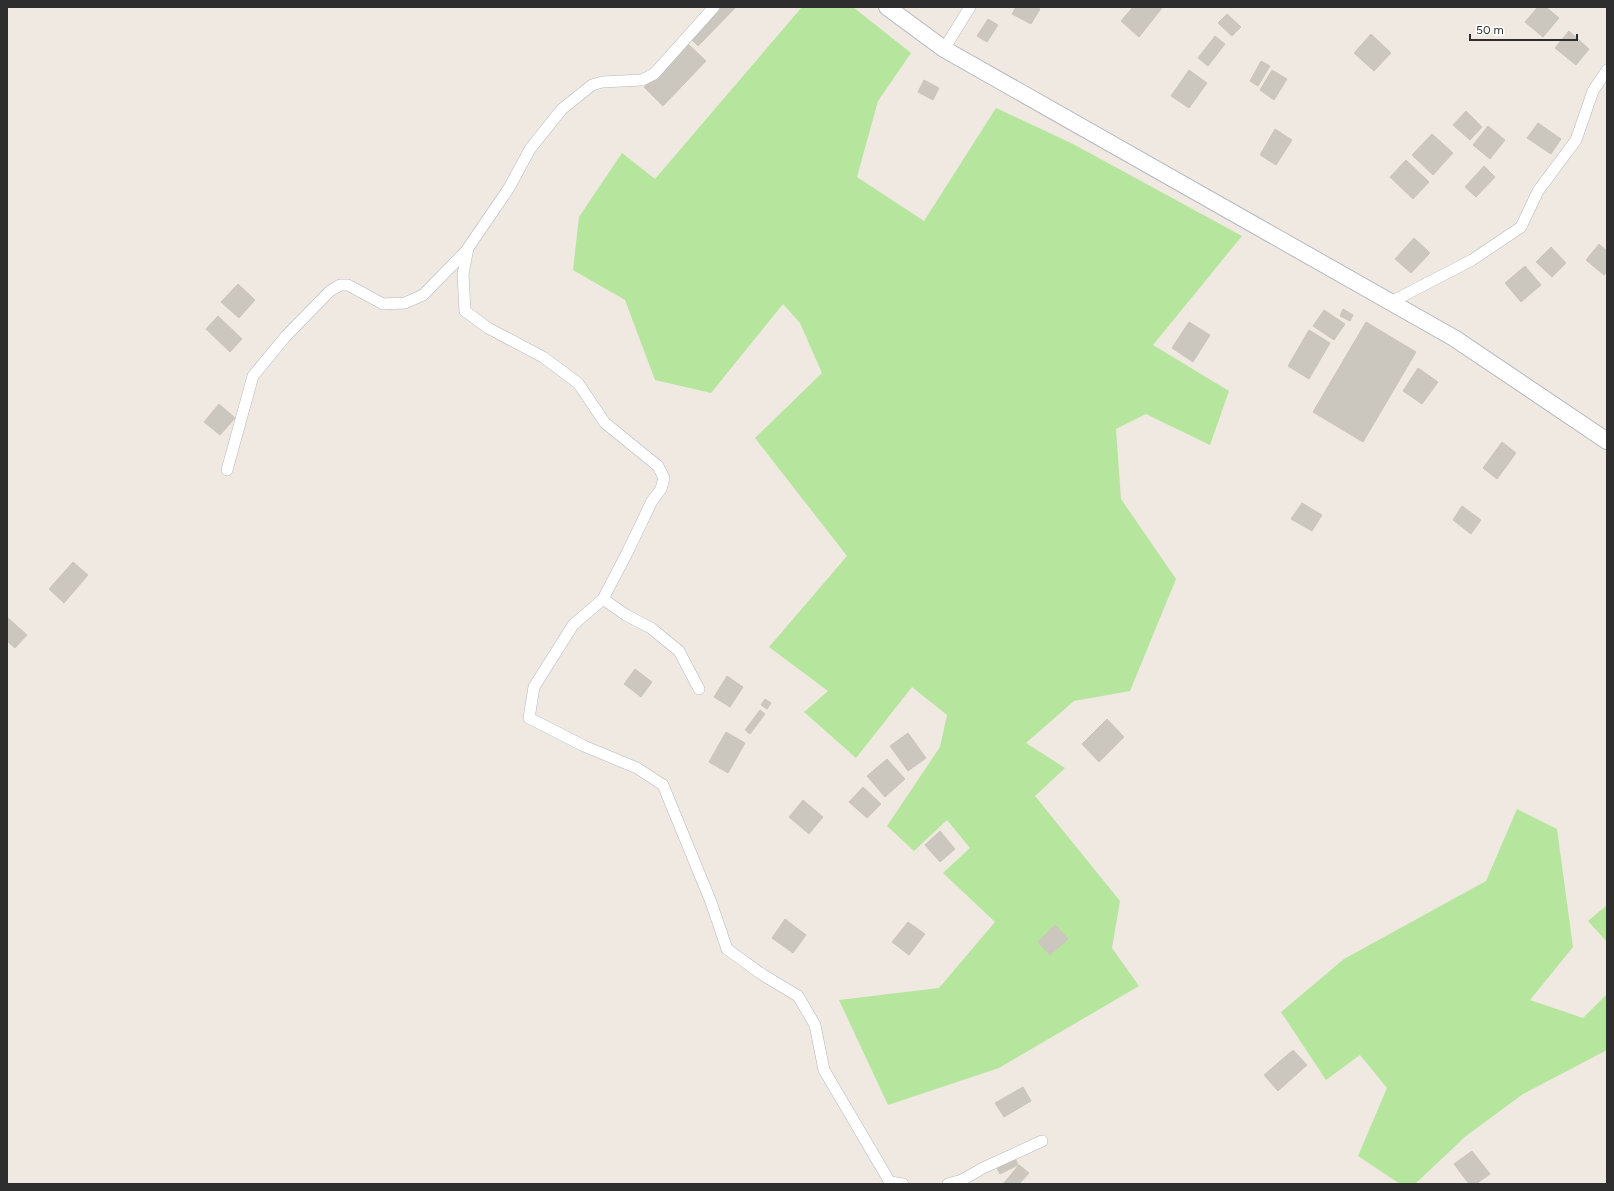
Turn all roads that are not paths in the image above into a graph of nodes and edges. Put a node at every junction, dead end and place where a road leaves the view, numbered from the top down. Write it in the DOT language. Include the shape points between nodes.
graph roads {
  1 [pos="714,7"];
  2 [pos="887,7"];
  3 [pos="970,7"];
  4 [pos="944,49"];
  5 [pos="1607,70"];
  6 [pos="468,248"];
  7 [pos="1391,302"];
  8 [pos="1607,441"];
  9 [pos="226,470"];
  10 [pos="603,599"];
  11 [pos="699,689"];
  12 [pos="1042,1141"];
  13 [pos="890,1183"];
  14 [pos="903,1184"];
  15 [pos="948,1184"];
  1 -- 6 [label="street" via="654,74 642,80 592,85 562,109 530,149 509,188"];
  2 -- 4 [label="main road"];
  3 -- 4 [label="street"];
  4 -- 7 [label="main road"];
  5 -- 7 [label="street" via="1593,91 1576,140 1538,190 1522,226 1472,260"];
  6 -- 9 [label="street" via="424,295 405,303 383,304 348,285 340,285 330,291 286,336 253,376"];
  6 -- 10 [label="street" via="463,274 465,311 488,328 543,357 578,383 605,423 658,466 664,478 661,489 652,501"];
  7 -- 8 [label="main road" via="1454,338"];
  10 -- 11 [label="street" via="651,628 678,651"];
  10 -- 13 [label="street" via="573,625 534,687 529,718 584,746 637,768 663,785 711,902 727,949 798,996 815,1025 824,1070"];
  12 -- 15 [label="street" via="962,1180"];
  13 -- 14 [label="street"];
}
